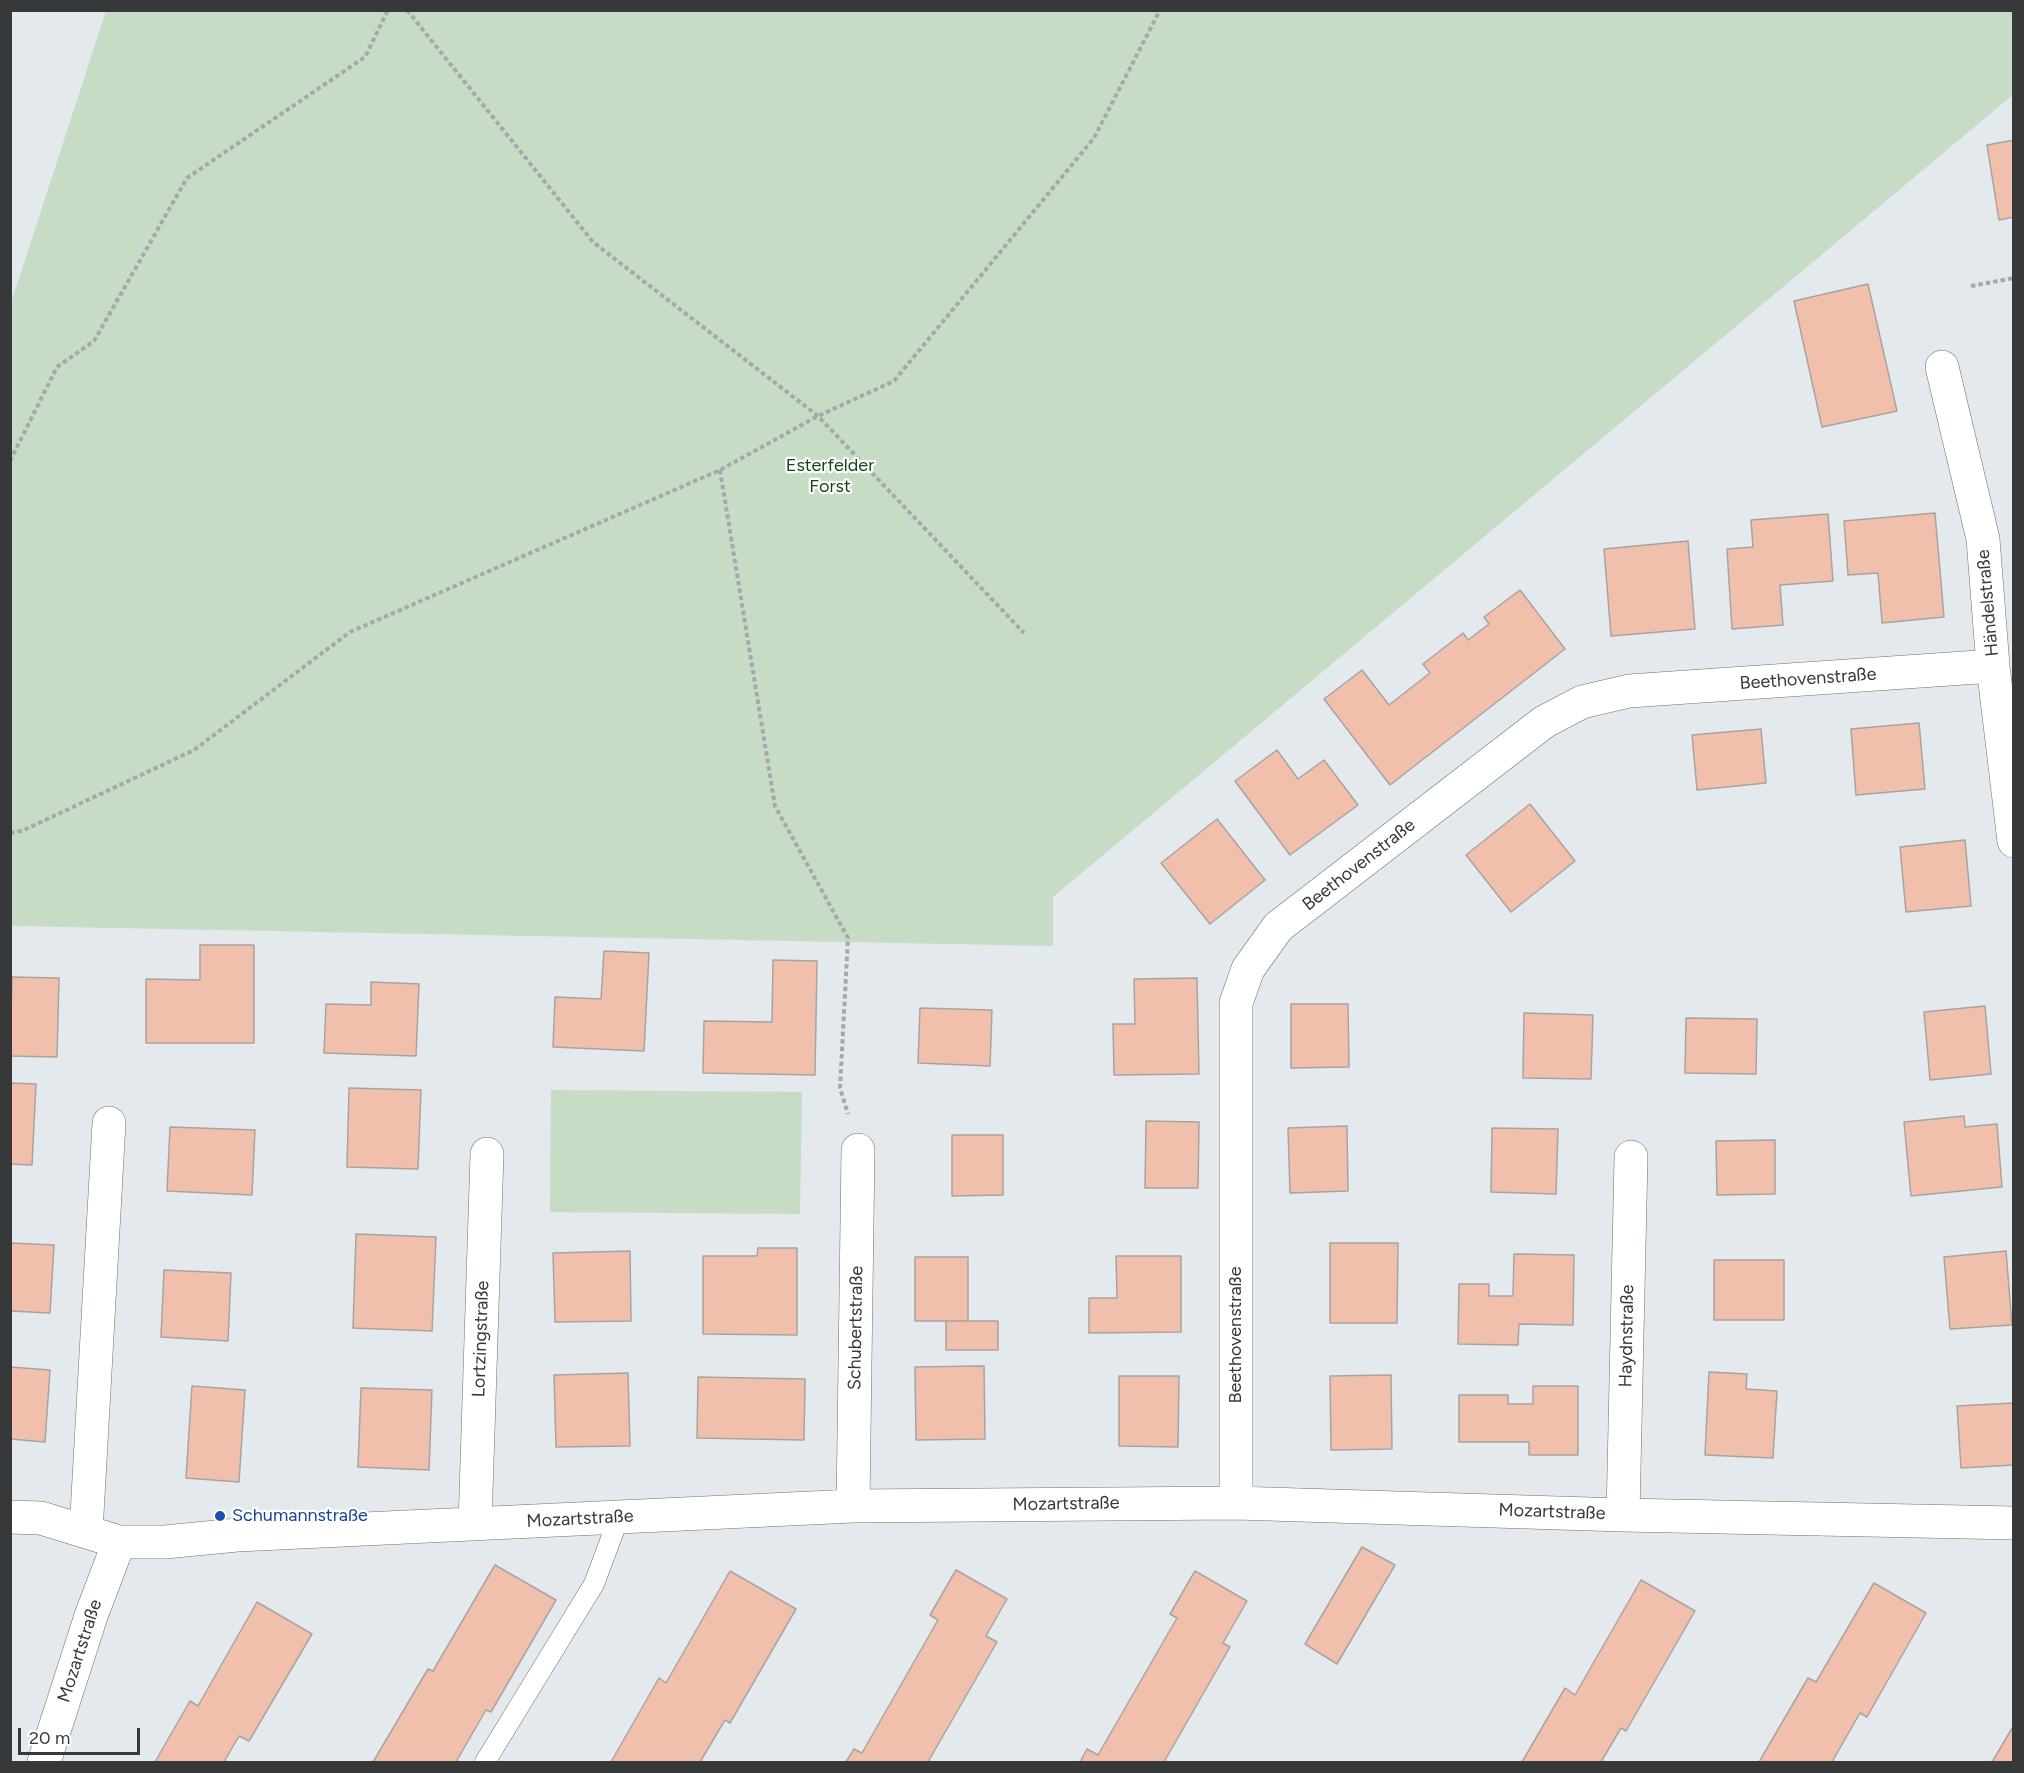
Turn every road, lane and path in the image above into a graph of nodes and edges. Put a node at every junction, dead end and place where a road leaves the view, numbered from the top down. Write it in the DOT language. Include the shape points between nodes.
graph roads {
  1 [pos="387,10"];
  2 [pos="407,10"];
  3 [pos="1160,10"];
  4 [pos="2013,278"];
  5 [pos="1971,286"];
  6 [pos="1942,368"];
  7 [pos="818,416"];
  8 [pos="10,461"];
  9 [pos="720,470"];
  10 [pos="1024,633"];
  11 [pos="1993,666"];
  12 [pos="10,833"];
  13 [pos="2013,842"];
  14 [pos="109,1122"];
  15 [pos="858,1150"];
  16 [pos="487,1154"];
  17 [pos="1631,1157"];
  18 [pos="1236,1503"];
  19 [pos="853,1506"];
  20 [pos="1623,1515"];
  21 [pos="10,1517"];
  22 [pos="620,1517"];
  23 [pos="2013,1523"];
  24 [pos="476,1524"];
  25 [pos="86,1532"];
  26 [pos="120,1542"];
  27 [pos="44,1762"];
  28 [pos="485,1762"];
  1 -- 8 [label="path" via="365,57 187,178 94,341 57,367"];
  2 -- 7 [label="path" via="593,242"];
  3 -- 7 [label="path" via="1094,138 894,381"];
  4 -- 5 [label="path"];
  6 -- 11 [label="street, Händelstraße" via="1983,539"];
  7 -- 9 [label="path"];
  7 -- 10 [label="path"];
  9 -- 12 [label="path" via="350,632 195,750 22,831"];
  9 -- 15 [label="path" via="775,806 848,938 840,1088"];
  11 -- 13 [label="street, Händelstraße"];
  11 -- 18 [label="street, Beethovenstraße" via="1629,691 1582,702 1544,722 1278,927 1248,969 1236,1003"];
  14 -- 25 [label="street"];
  15 -- 19 [label="street, Schubertstraße"];
  16 -- 24 [label="street, Lortzingstraße"];
  17 -- 20 [label="street, Haydnstraße"];
  18 -- 19 [label="street, Mozartstraße"];
  18 -- 20 [label="street, Mozartstraße"];
  19 -- 22 [label="street, Mozartstraße"];
  20 -- 23 [label="street, Mozartstraße"];
  21 -- 25 [label="street, Mozartstraße" via="41,1518"];
  22 -- 24 [label="street, Mozartstraße"];
  22 -- 28 [label="lane" via="594,1584"];
  24 -- 26 [label="street, Mozartstraße"];
  25 -- 26 [label="street, Mozartstraße"];
  26 -- 27 [label="street, Mozartstraße" via="91,1616"];
}
